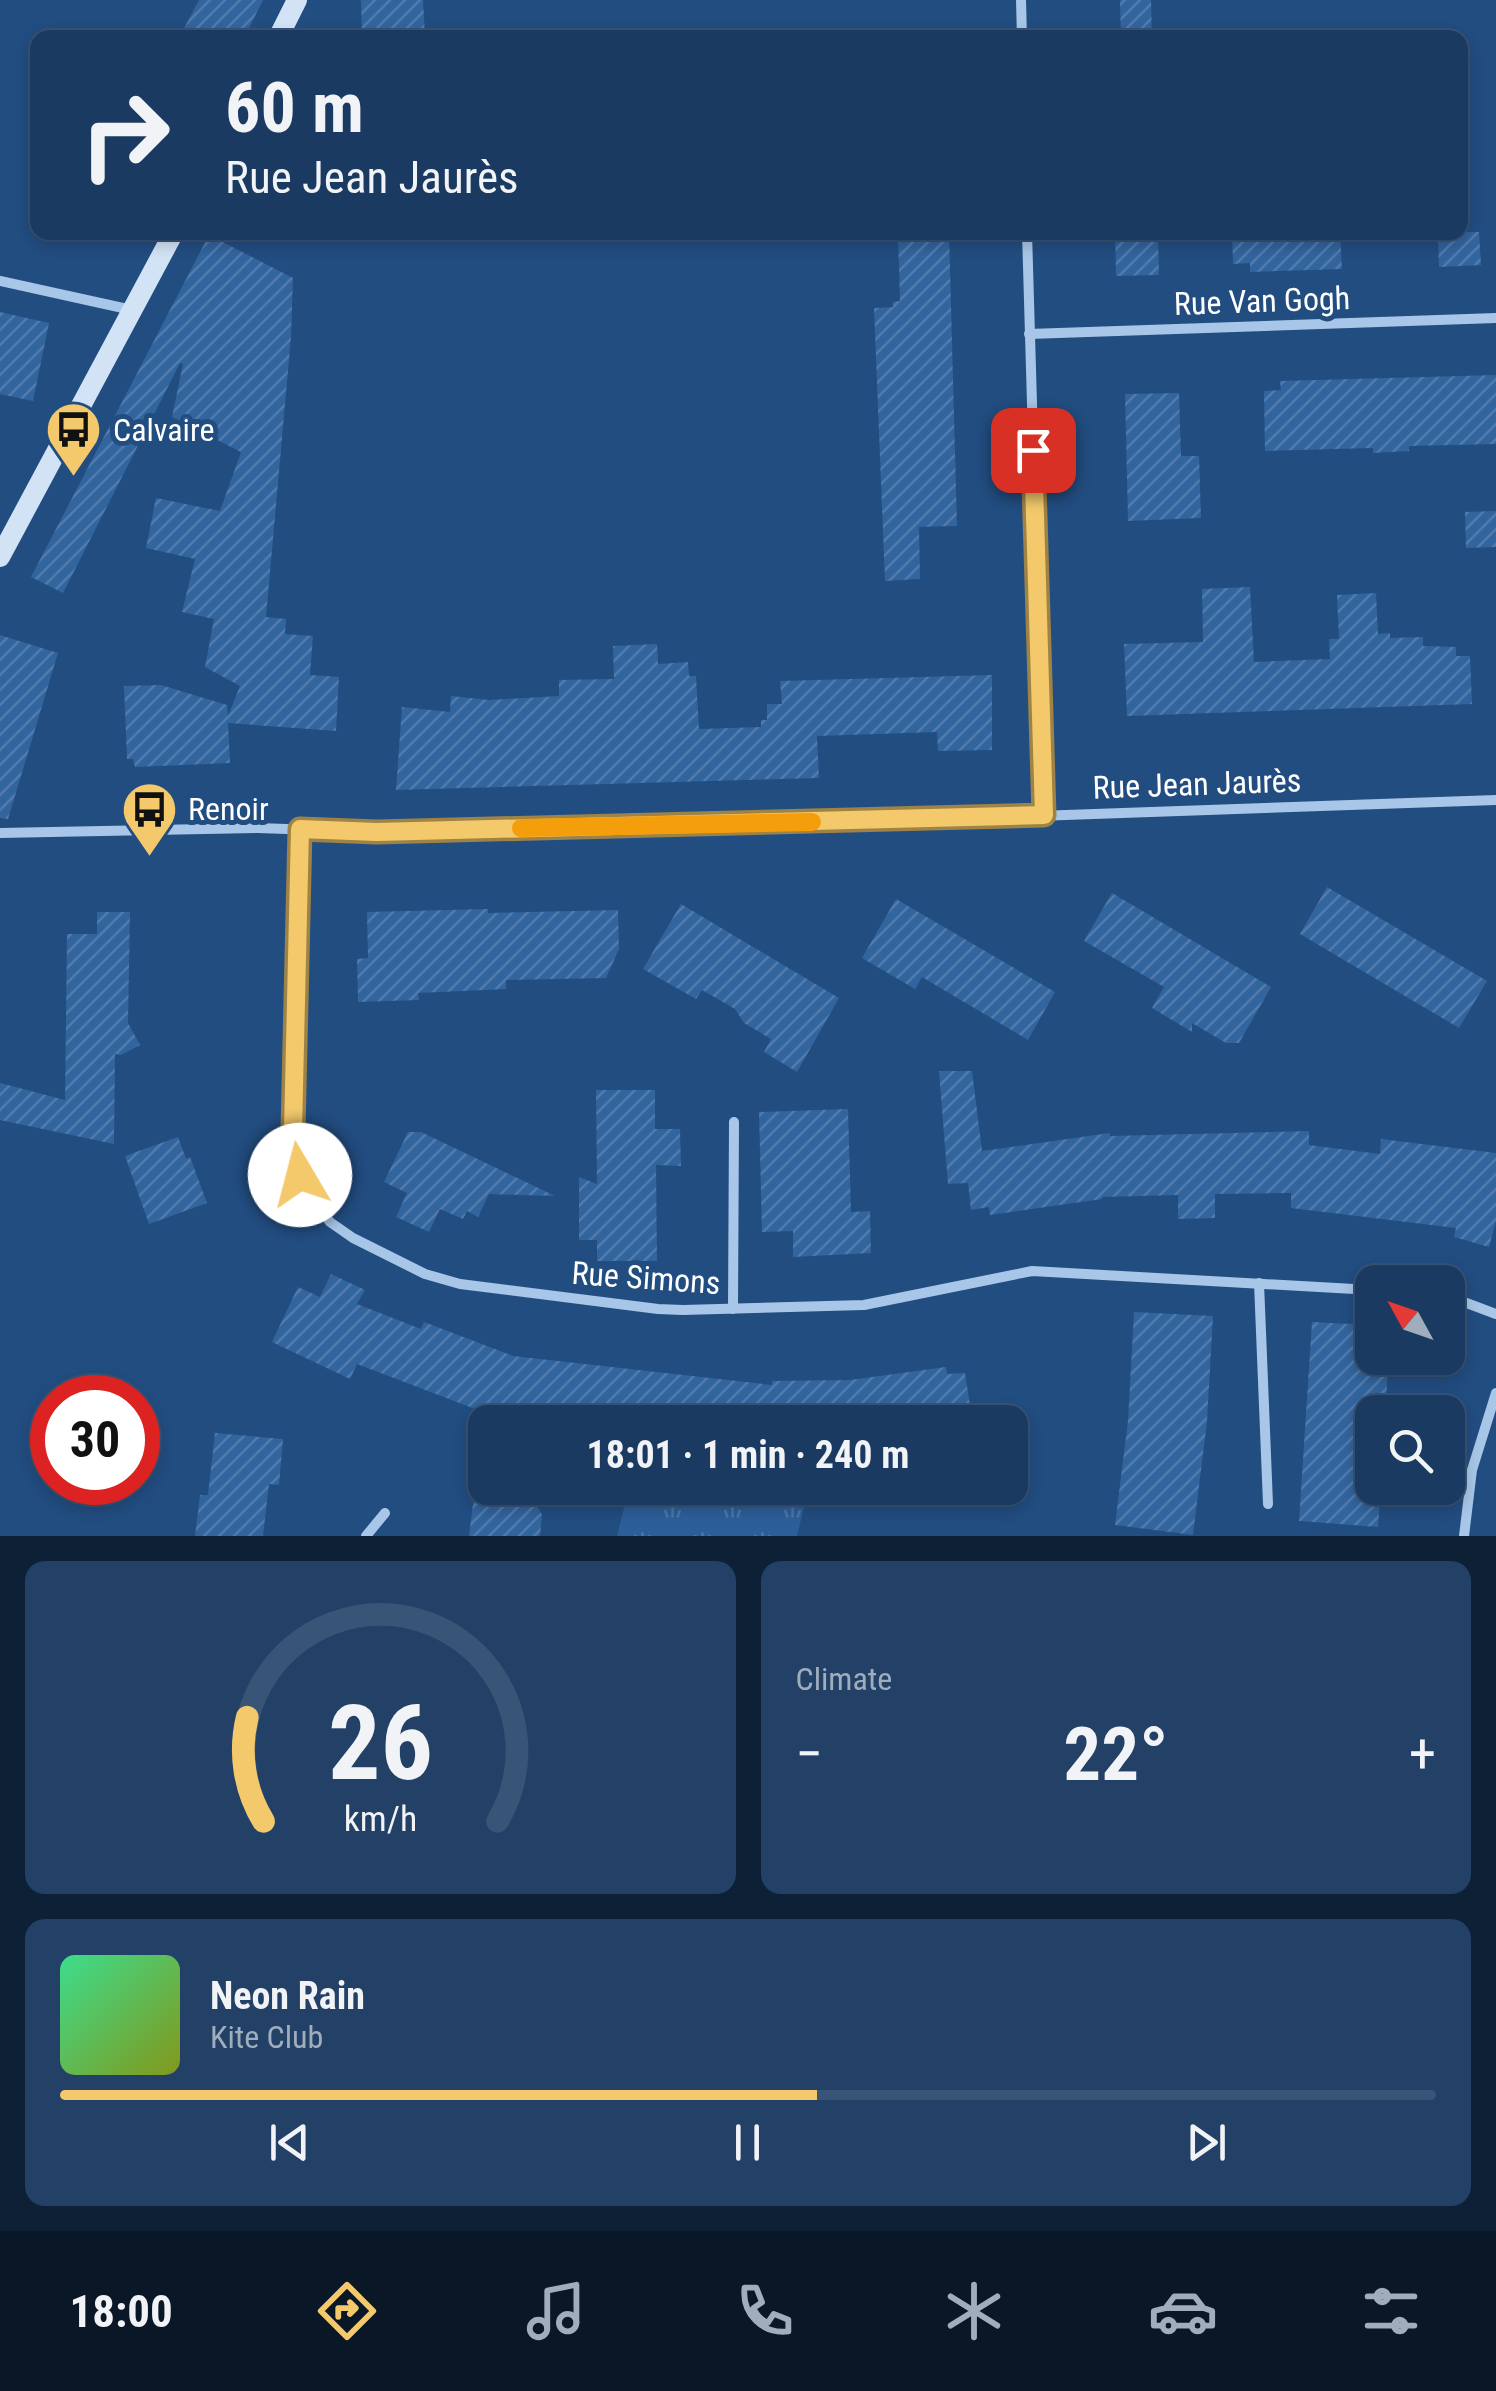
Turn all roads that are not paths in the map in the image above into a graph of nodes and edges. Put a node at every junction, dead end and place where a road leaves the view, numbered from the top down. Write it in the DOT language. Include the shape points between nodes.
graph roads {
  1 [pos="298,0"];
  2 [pos="1020,0"];
  3 [pos="282,30"];
  4 [pos="1022,30"];
  5 [pos="170,240"];
  6 [pos="1027,240"];
  7 [pos="0,281"];
  8 [pos="132,310"];
  9 [pos="1496,318"];
  10 [pos="1029,334"];
  11 [pos="0,557"];
  12 [pos="1496,800"];
  13 [pos="1044,815"];
  14 [pos="300,829"];
  15 [pos="0,832"];
  16 [pos="734,1122"];
  17 [pos="1259,1284"];
  18 [pos="1355,1289"];
  19 [pos="1465,1302"];
  20 [pos="732,1309"];
  21 [pos="1496,1314"];
  22 [pos="1496,1393"];
  23 [pos="1268,1504"];
  24 [pos="385,1514"];
  25 [pos="366,1536"];
  26 [pos="1464,1536"];
  1 -- 3 [label="street"];
  2 -- 4 [label="street"];
  5 -- 8 [label="street"];
  6 -- 10 [label="street"];
  7 -- 8 [label="street"];
  8 -- 11 [label="street"];
  9 -- 10 [label="street, Rue Van Gogh"];
  10 -- 13 [label="street"];
  12 -- 13 [label="street, Rue Jean Jaurès"];
  13 -- 14 [label="street, Rue Jean Jaurès"];
  14 -- 15 [label="street, Rue Jean Jaurès"];
  14 -- 20 [label="street, Rue Simons" via="293,1130 300,1175 330,1222 425,1274 460,1284 658,1309"];
  16 -- 20 [label="street"];
  17 -- 18 [label="street, Rue Simons"];
  17 -- 20 [label="street, Rue Simons" via="1032,1271 864,1305"];
  17 -- 23 [label="street"];
  19 -- 21 [label="street"];
  22 -- 26 [label="street" via="1472,1470"];
  24 -- 25 [label="street"];
}
